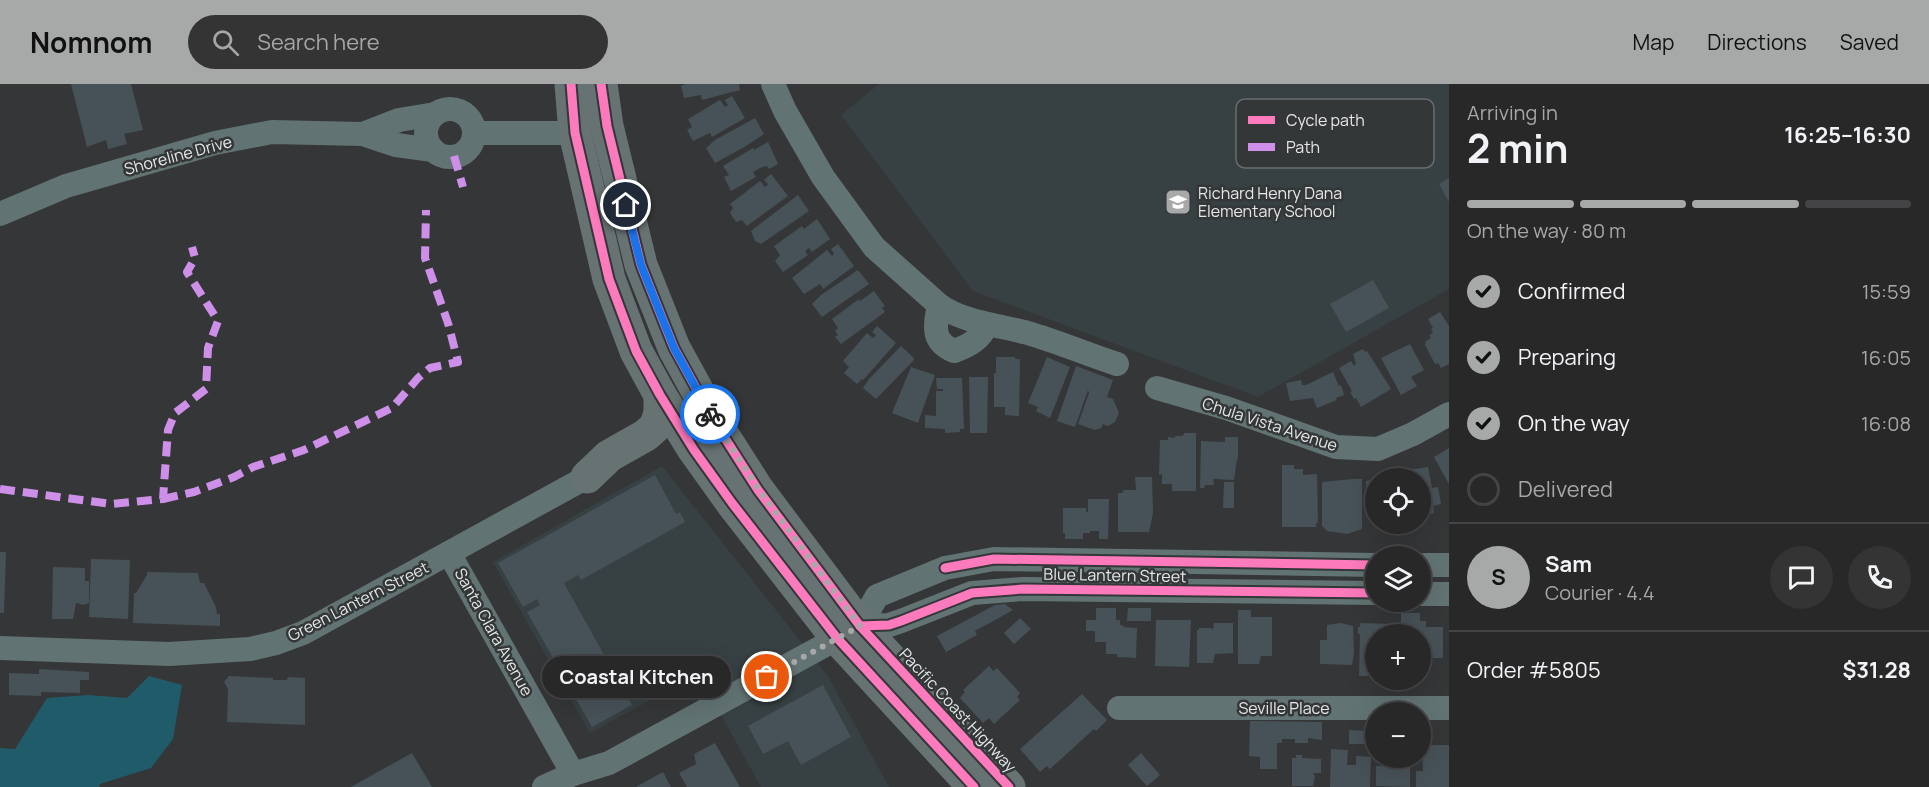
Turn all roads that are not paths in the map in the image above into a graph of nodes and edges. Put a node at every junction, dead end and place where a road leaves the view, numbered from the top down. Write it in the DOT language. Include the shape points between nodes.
graph roads {
  1 [pos="571,84"];
  2 [pos="584,84"];
  3 [pos="601,84"];
  4 [pos="773,84"];
  5 [pos="435,114"];
  6 [pos="475,133"];
  7 [pos="575,133"];
  8 [pos="363,134"];
  9 [pos="433,150"];
  10 [pos="0,214"];
  11 [pos="939,304"];
  12 [pos="987,324"];
  13 [pos="1117,364"];
  14 [pos="1157,388"];
  15 [pos="660,395"];
  16 [pos="1449,414"];
  17 [pos="714,421"];
  18 [pos="587,477"];
  19 [pos="449,553"];
  20 [pos="1365,565"];
  21 [pos="1449,565"];
  22 [pos="1431,566"];
  23 [pos="1365,593"];
  24 [pos="1431,594"];
  25 [pos="1449,594"];
  26 [pos="848,632"];
  27 [pos="0,648"];
  28 [pos="1119,708"];
  29 [pos="1449,708"];
  30 [pos="573,774"];
  31 [pos="544,787"];
  32 [pos="974,787"];
  33 [pos="1009,787"];
  1 -- 7 [label="highway, Pacific Coast Highway"];
  2 -- 7 [label="highway"];
  3 -- 17 [label="highway, Pacific Coast Highway" via="607,126 641,265 674,348"];
  4 -- 11 [label="street" via="823,177 874,247"];
  5 -- 6 [label="street, Shoreline Drive" via="452,108 460,111 472,123"];
  5 -- 8 [label="street, Shoreline Drive" via="399,120"];
  5 -- 9 [label="street" via="426,132"];
  6 -- 7 [label="street"];
  6 -- 9 [label="street, Shoreline Drive" via="472,144 457,156 448,157"];
  7 -- 15 [label="highway, Pacific Coast Highway" via="609,279 636,351"];
  7 -- 17 [label="highway" via="600,170 656,331 676,368"];
  8 -- 9 [label="street, Shoreline Drive" via="396,145"];
  8 -- 10 [label="street, Shoreline Drive" via="272,132 215,143 66,186"];
  11 -- 12 [label="street"];
  11 -- 12 [label="street" via="936,336 954,351 975,341"];
  12 -- 13 [label="street" via="1028,333"];
  14 -- 16 [label="street, Chula Vista Avenue" via="1336,447 1378,449"];
  15 -- 18 [label="highway" via="656,426 609,456"];
  15 -- 26 [label="highway, Pacific Coast Highway" via="732,503"];
  17 -- 26 [label="highway, Pacific Coast Highway"];
  18 -- 19 [label="street, Green Lantern Street"];
  19 -- 27 [label="street, Green Lantern Street" via="303,633 250,649 169,654"];
  19 -- 30 [label="street, Santa Clara Avenue"];
  20 -- 26 [label="street, Blue Lantern Street" via="994,559 945,568 877,596"];
  21 -- 22 [label="street"];
  23 -- 26 [label="street, Blue Lantern Street" via="1023,589 972,593 889,625"];
  24 -- 25 [label="street"];
  26 -- 30 [label="street, Blue Lantern Street" via="609,763"];
  26 -- 32 [label="highway, Pacific Coast Highway"];
  26 -- 33 [label="highway, Pacific Coast Highway"];
  28 -- 29 [label="street, Seville Place"];
  30 -- 31 [label="street, Blue Lantern Street"];
}
